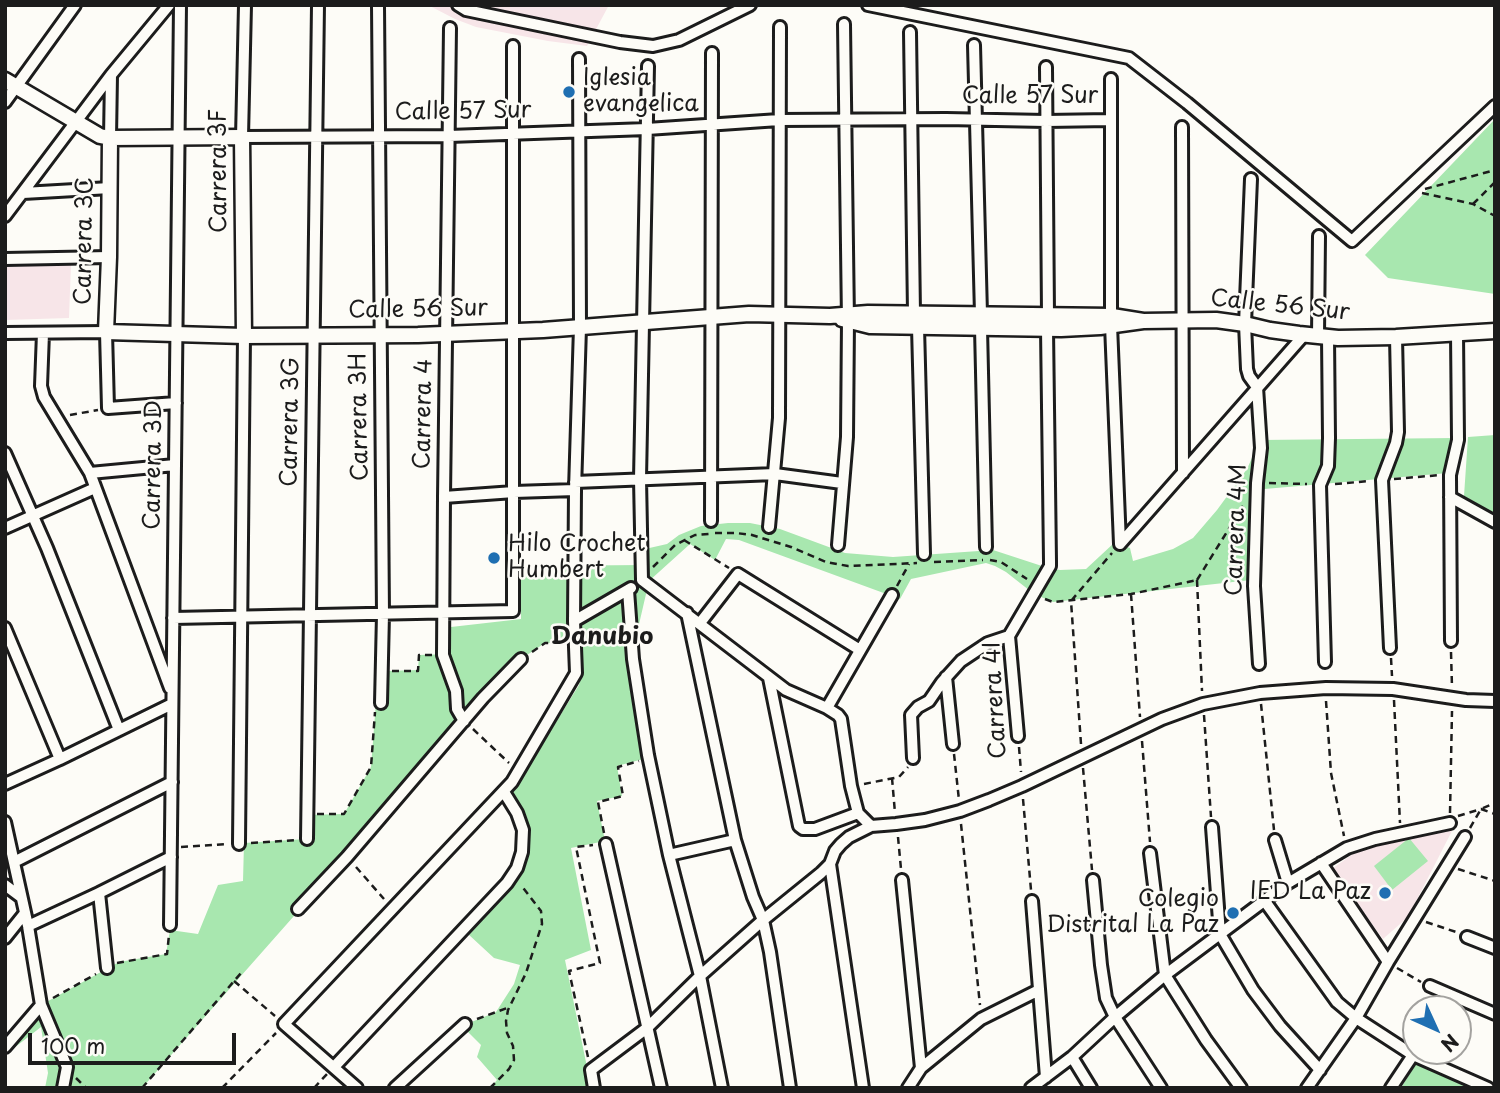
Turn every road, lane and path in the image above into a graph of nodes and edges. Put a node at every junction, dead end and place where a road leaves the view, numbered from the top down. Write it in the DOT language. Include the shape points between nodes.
graph roads {
  1 [pos="75,5"];
  2 [pos="169,5"];
  3 [pos="180,5"];
  4 [pos="246,5"];
  5 [pos="318,5"];
  6 [pos="378,5"];
  7 [pos="458,5"];
  8 [pos="750,5"];
  9 [pos="868,5"];
  10 [pos="844,24"];
  11 [pos="780,27"];
  12 [pos="450,28"];
  13 [pos="910,32"];
  14 [pos="513,46"];
  15 [pos="974,46"];
  16 [pos="712,53"];
  17 [pos="579,60"];
  18 [pos="648,66"];
  19 [pos="1046,67"];
  20 [pos="111,75"];
  21 [pos="1111,79"];
  22 [pos="11,84"];
  23 [pos="5,103"];
  24 [pos="1495,106"];
  25 [pos="911,119"];
  26 [pos="779,120"];
  27 [pos="846,120"];
  28 [pos="976,120"];
  29 [pos="1110,120"];
  30 [pos="1046,121"];
  31 [pos="76,122"];
  32 [pos="712,125"];
  33 [pos="1182,127"];
  34 [pos="647,129"];
  35 [pos="580,131"];
  36 [pos="514,134"];
  37 [pos="449,136"];
  38 [pos="178,137"];
  39 [pos="242,137"];
  40 [pos="316,137"];
  41 [pos="379,137"];
  42 [pos="110,138"];
  43 [pos="1495,170"];
  44 [pos="1251,179"];
  45 [pos="1495,182"];
  46 [pos="110,188"];
  47 [pos="23,193"];
  48 [pos="1473,204"];
  49 [pos="5,216"];
  50 [pos="1495,216"];
  51 [pos="1319,236"];
  52 [pos="109,257"];
  53 [pos="5,259"];
  54 [pos="914,313"];
  55 [pos="780,315"];
  56 [pos="711,316"];
  57 [pos="848,318"];
  58 [pos="1182,320"];
  59 [pos="981,321"];
  60 [pos="1112,321"];
  61 [pos="643,322"];
  62 [pos="1048,322"];
  63 [pos="1245,324"];
  64 [pos="580,327"];
  65 [pos="918,327"];
  66 [pos="514,331"];
  67 [pos="1495,331"];
  68 [pos="106,332"];
  69 [pos="5,333"];
  70 [pos="43,333"];
  71 [pos="1457,333"];
  72 [pos="176,334"];
  73 [pos="446,334"];
  74 [pos="313,335"];
  75 [pos="380,335"];
  76 [pos="243,336"];
  77 [pos="1317,336"];
  78 [pos="1396,337"];
  79 [pos="1257,387"];
  80 [pos="176,403"];
  81 [pos="108,408"];
  82 [pos="57,418"];
  83 [pos="5,453"];
  84 [pos="175,465"];
  85 [pos="1183,473"];
  86 [pos="90,474"];
  87 [pos="775,474"];
  88 [pos="1450,475"];
  89 [pos="710,477"];
  90 [pos="640,479"];
  91 [pos="1382,480"];
  92 [pos="842,483"];
  93 [pos="1257,483"];
  94 [pos="1321,485"];
  95 [pos="575,486"];
  96 [pos="95,488"];
  97 [pos="514,492"];
  98 [pos="444,497"];
  99 [pos="1450,497"];
  100 [pos="1244,505"];
  101 [pos="33,516"];
  102 [pos="711,521"];
  103 [pos="1495,522"];
  104 [pos="769,527"];
  105 [pos="5,528"];
  106 [pos="684,540"];
  107 [pos="1120,544"];
  108 [pos="838,545"];
  109 [pos="986,547"];
  110 [pos="924,554"];
  111 [pos="910,563"];
  112 [pos="738,574"];
  113 [pos="642,580"];
  114 [pos="628,590"];
  115 [pos="1034,594"];
  116 [pos="892,595"];
  117 [pos="1071,601"];
  118 [pos="444,612"];
  119 [pos="687,613"];
  120 [pos="383,614"];
  121 [pos="310,615"];
  122 [pos="241,616"];
  123 [pos="173,618"];
  124 [pos="574,621"];
  125 [pos="700,623"];
  126 [pos="5,628"];
  127 [pos="1009,636"];
  128 [pos="1451,641"];
  129 [pos="575,643"];
  130 [pos="1390,648"];
  131 [pos="860,650"];
  132 [pos="443,655"];
  133 [pos="521,659"];
  134 [pos="1325,662"];
  135 [pos="1259,664"];
  136 [pos="388,671"];
  137 [pos="946,677"];
  138 [pos="769,678"];
  139 [pos="1325,688"];
  140 [pos="1393,689"];
  141 [pos="1260,693"];
  142 [pos="1452,698"];
  143 [pos="172,699"];
  144 [pos="1495,701"];
  145 [pos="379,703"];
  146 [pos="827,708"];
  147 [pos="464,721"];
  148 [pos="119,730"];
  149 [pos="1018,736"];
  150 [pos="953,744"];
  151 [pos="913,758"];
  152 [pos="1082,758"];
  153 [pos="649,759"];
  154 [pos="60,760"];
  155 [pos="519,772"];
  156 [pos="172,782"];
  157 [pos="5,783"];
  158 [pos="851,786"];
  159 [pos="1022,786"];
  160 [pos="504,792"];
  161 [pos="1495,803"];
  162 [pos="1481,809"];
  163 [pos="960,811"];
  164 [pos="858,813"];
  165 [pos="307,814"];
  166 [pos="1495,814"];
  167 [pos="5,822"];
  168 [pos="1450,822"];
  169 [pos="872,826"];
  170 [pos="1212,827"];
  171 [pos="1400,833"];
  172 [pos="1465,836"];
  173 [pos="307,839"];
  174 [pos="1275,840"];
  175 [pos="735,841"];
  176 [pos="239,844"];
  177 [pos="606,844"];
  178 [pos="1347,848"];
  179 [pos="1150,853"];
  180 [pos="669,855"];
  181 [pos="171,857"];
  182 [pos="347,857"];
  183 [pos="14,862"];
  184 [pos="1321,863"];
  185 [pos="830,864"];
  186 [pos="1448,866"];
  187 [pos="512,874"];
  188 [pos="902,880"];
  189 [pos="1093,880"];
  190 [pos="1495,881"];
  191 [pos="1288,883"];
  192 [pos="5,885"];
  193 [pos="99,893"];
  194 [pos="21,897"];
  195 [pos="1264,900"];
  196 [pos="1031,901"];
  197 [pos="298,909"];
  198 [pos="393,910"];
  199 [pos="25,913"];
  200 [pos="1416,918"];
  201 [pos="763,920"];
  202 [pos="170,925"];
  203 [pos="28,926"];
  204 [pos="1220,934"];
  205 [pos="1466,936"];
  206 [pos="5,938"];
  207 [pos="1495,948"];
  208 [pos="1388,962"];
  209 [pos="107,968"];
  210 [pos="241,973"];
  211 [pos="1165,975"];
  212 [pos="700,976"];
  213 [pos="234,981"];
  214 [pos="1430,986"];
  215 [pos="1039,990"];
  216 [pos="41,1004"];
  217 [pos="510,1007"];
  218 [pos="1495,1014"];
  219 [pos="1115,1017"];
  220 [pos="1356,1018"];
  221 [pos="981,1019"];
  222 [pos="284,1024"];
  223 [pos="465,1024"];
  224 [pos="648,1028"];
  225 [pos="5,1047"];
  226 [pos="1402,1048"];
  227 [pos="1072,1057"];
  228 [pos="1406,1065"];
  229 [pos="1436,1065"];
  230 [pos="334,1067"];
  231 [pos="921,1068"];
  232 [pos="591,1070"];
  233 [pos="1320,1070"];
  234 [pos="1046,1077"];
  235 [pos="63,1088"];
  236 [pos="142,1088"];
  237 [pos="222,1088"];
  238 [pos="314,1088"];
  239 [pos="356,1088"];
  240 [pos="395,1088"];
  241 [pos="490,1088"];
  242 [pos="594,1088"];
  243 [pos="661,1088"];
  244 [pos="722,1088"];
  245 [pos="790,1088"];
  246 [pos="863,1088"];
  247 [pos="908,1088"];
  248 [pos="1031,1088"];
  249 [pos="1091,1088"];
  250 [pos="1161,1088"];
  251 [pos="1241,1088"];
  252 [pos="1307,1088"];
  253 [pos="1391,1088"];
  254 [pos="1488,1088"];
  1 -- 22 [label="street"];
  2 -- 20 [label="street"];
  3 -- 38 [label="street, Carrera 3D"];
  4 -- 39 [label="street, Carrera 3F"];
  5 -- 40 [label="street, Carrera 3G"];
  6 -- 41 [label="street, Carrera 3H"];
  7 -- 8 [label="street" via="653,46 679,40"];
  9 -- 24 [label="street" via="1129,58 1352,241"];
  10 -- 27 [label="street"];
  11 -- 26 [label="street"];
  12 -- 37 [label="street, Carrera 4"];
  13 -- 25 [label="street"];
  14 -- 36 [label="street"];
  15 -- 28 [label="street"];
  16 -- 32 [label="street"];
  17 -- 35 [label="street"];
  18 -- 34 [label="street"];
  19 -- 30 [label="street, Carrera 4I"];
  20 -- 31 [label="street"];
  20 -- 42 [label="street, Carrera 3C"];
  21 -- 29 [label="street"];
  22 -- 23 [label="street"];
  22 -- 31 [label="street"];
  25 -- 27 [label="street, Calle 57 Sur"];
  25 -- 28 [label="street, Calle 57 Sur"];
  25 -- 54 [label="street"];
  26 -- 27 [label="street, Calle 57 Sur"];
  26 -- 32 [label="street, Calle 57 Sur"];
  26 -- 55 [label="street"];
  27 -- 57 [label="street"];
  28 -- 30 [label="street, Calle 57 Sur"];
  28 -- 59 [label="street"];
  29 -- 30 [label="street, Calle 57 Sur"];
  29 -- 60 [label="street"];
  30 -- 62 [label="street, Carrera 4I"];
  31 -- 42 [label="street"];
  31 -- 47 [label="street"];
  32 -- 34 [label="street, Calle 57 Sur"];
  32 -- 56 [label="street"];
  33 -- 58 [label="street"];
  34 -- 35 [label="street, Calle 57 Sur"];
  34 -- 61 [label="street"];
  35 -- 36 [label="street, Calle 57 Sur"];
  35 -- 64 [label="street"];
  36 -- 37 [label="street, Calle 57 Sur"];
  36 -- 66 [label="street"];
  37 -- 41 [label="street, Calle 57 Sur"];
  37 -- 73 [label="street, Carrera 4"];
  38 -- 39 [label="street, Calle 57 Sur"];
  38 -- 42 [label="street, Calle 57 Sur"];
  38 -- 72 [label="street, Carrera 3D"];
  39 -- 40 [label="street, Calle 57 Sur"];
  39 -- 76 [label="street, Carrera 3F"];
  40 -- 41 [label="street, Calle 57 Sur"];
  40 -- 74 [label="street, Carrera 3G"];
  41 -- 75 [label="street, Carrera 3H"];
  42 -- 46 [label="street, Carrera 3C"];
  43 -- 48 [label="path" via="1415,192"];
  44 -- 63 [label="street, Carrera 4M"];
  45 -- 48 [label="path"];
  46 -- 47 [label="street"];
  46 -- 52 [label="street, Carrera 3C"];
  47 -- 49 [label="street"];
  48 -- 50 [label="path"];
  51 -- 77 [label="street"];
  52 -- 53 [label="street"];
  52 -- 68 [label="street, Carrera 3C"];
  54 -- 57 [label="street, Calle 56 Sur"];
  54 -- 59 [label="street, Calle 56 Sur"];
  55 -- 56 [label="street, Calle 56 Sur"];
  55 -- 57 [label="street, Calle 56 Sur"];
  55 -- 87 [label="street"];
  56 -- 61 [label="street, Calle 56 Sur"];
  56 -- 89 [label="street"];
  57 -- 65 [label="street, Calle 56 Sur" via="870,326"];
  57 -- 92 [label="street"];
  58 -- 60 [label="street, Calle 56 Sur"];
  58 -- 63 [label="street, Calle 56 Sur"];
  58 -- 85 [label="street"];
  59 -- 62 [label="street, Calle 56 Sur"];
  59 -- 65 [label="street, Calle 56 Sur"];
  59 -- 109 [label="street"];
  60 -- 62 [label="street, Calle 56 Sur"];
  60 -- 107 [label="street"];
  61 -- 64 [label="street, Calle 56 Sur"];
  61 -- 90 [label="street"];
  62 -- 115 [label="street, Carrera 4I" via="1050,566"];
  63 -- 77 [label="street, Calle 56 Sur"];
  63 -- 79 [label="street, Carrera 4M" via="1247,369"];
  64 -- 66 [label="street, Calle 56 Sur"];
  64 -- 95 [label="street"];
  65 -- 110 [label="street"];
  66 -- 73 [label="street, Calle 56 Sur"];
  66 -- 97 [label="street"];
  67 -- 71 [label="street, Calle 56 Sur"];
  68 -- 70 [label="street, Calle 56 Sur"];
  68 -- 72 [label="street, Calle 56 Sur"];
  68 -- 81 [label="street, Carrera 3C"];
  69 -- 70 [label="street, Calle 56 Sur"];
  70 -- 82 [label="street" via="41,386"];
  71 -- 78 [label="street, Calle 56 Sur"];
  71 -- 88 [label="street" via="1458,440"];
  72 -- 76 [label="street, Calle 56 Sur"];
  72 -- 80 [label="street, Carrera 3D"];
  73 -- 75 [label="street, Calle 56 Sur"];
  73 -- 98 [label="street, Carrera 4"];
  74 -- 75 [label="street, Calle 56 Sur"];
  74 -- 76 [label="street, Calle 56 Sur"];
  74 -- 121 [label="street, Carrera 3G"];
  75 -- 120 [label="street, Carrera 3H"];
  76 -- 122 [label="street"];
  77 -- 78 [label="street, Calle 56 Sur"];
  77 -- 79 [label="street"];
  77 -- 94 [label="street" via="1329,438 1328,466"];
  78 -- 91 [label="street" via="1398,432"];
  79 -- 85 [label="street"];
  79 -- 93 [label="street, Carrera 4M" via="1261,448"];
  80 -- 81 [label="street"];
  80 -- 84 [label="street, Carrera 3D"];
  81 -- 82 [label="path"];
  82 -- 86 [label="street"];
  83 -- 101 [label="street"];
  84 -- 86 [label="street"];
  84 -- 123 [label="street, Carrera 3D"];
  85 -- 107 [label="street"];
  86 -- 96 [label="street"];
  87 -- 89 [label="street"];
  87 -- 92 [label="street"];
  87 -- 104 [label="street"];
  88 -- 91 [label="path"];
  88 -- 99 [label="street"];
  89 -- 90 [label="street"];
  89 -- 102 [label="street"];
  90 -- 95 [label="street"];
  90 -- 113 [label="street"];
  91 -- 94 [label="path"];
  91 -- 130 [label="street"];
  92 -- 108 [label="street"];
  93 -- 94 [label="path"];
  93 -- 135 [label="street, Carrera 4M" via="1254,586"];
  94 -- 134 [label="street"];
  95 -- 97 [label="street"];
  95 -- 124 [label="street"];
  96 -- 101 [label="street"];
  96 -- 143 [label="street"];
  97 -- 98 [label="street"];
  97 -- 118 [label="street" via="513,611"];
  98 -- 118 [label="street, Carrera 4"];
  99 -- 103 [label="street"];
  99 -- 128 [label="street"];
  100 -- 117 [label="path" via="1196,580"];
  101 -- 105 [label="street"];
  101 -- 148 [label="street"];
  106 -- 112 [label="path"];
  107 -- 117 [label="path"];
  111 -- 116 [label="path"];
  112 -- 125 [label="street"];
  112 -- 131 [label="street"];
  113 -- 114 [label="street"];
  113 -- 119 [label="street"];
  114 -- 124 [label="street"];
  114 -- 153 [label="street" via="633,659"];
  115 -- 117 [label="path" via="1053,602"];
  115 -- 127 [label="street, Carrera 4I"];
  116 -- 131 [label="street"];
  117 -- 152 [label="path"];
  118 -- 120 [label="street"];
  118 -- 132 [label="street, Carrera 4"];
  119 -- 125 [label="street"];
  119 -- 175 [label="street"];
  120 -- 121 [label="street"];
  120 -- 145 [label="street, Carrera 3H"];
  121 -- 122 [label="street"];
  121 -- 165 [label="street, Carrera 3G"];
  122 -- 123 [label="street"];
  122 -- 176 [label="street"];
  123 -- 143 [label="street, Carrera 3D"];
  124 -- 129 [label="street"];
  125 -- 138 [label="street"];
  126 -- 154 [label="street"];
  127 -- 137 [label="street" via="977,650"];
  127 -- 149 [label="street, Carrera 4I"];
  128 -- 142 [label="path"];
  129 -- 133 [label="path" via="545,643"];
  129 -- 155 [label="street" via="576,673"];
  130 -- 140 [label="path"];
  131 -- 146 [label="street"];
  132 -- 136 [label="path" via="419,656 418,670"];
  132 -- 147 [label="street, Carrera 4"];
  133 -- 147 [label="street"];
  137 -- 150 [label="street"];
  137 -- 151 [label="street" via="929,701 911,715"];
  138 -- 146 [label="street"];
  138 -- 164 [label="street" via="799,826 815,829"];
  139 -- 140 [label="street"];
  139 -- 141 [label="street"];
  139 -- 178 [label="path" via="1331,773"];
  140 -- 142 [label="street"];
  140 -- 171 [label="path"];
  141 -- 152 [label="street" via="1186,709"];
  141 -- 174 [label="path"];
  142 -- 144 [label="street"];
  142 -- 168 [label="path"];
  143 -- 148 [label="street"];
  143 -- 156 [label="street, Carrera 3D"];
  145 -- 165 [label="path" via="371,767 344,814"];
  146 -- 158 [label="street" via="841,719"];
  147 -- 155 [label="path"];
  147 -- 182 [label="street"];
  148 -- 154 [label="street"];
  149 -- 159 [label="path, Carrera 4I"];
  150 -- 163 [label="path"];
  151 -- 158 [label="path" via="899,777"];
  152 -- 159 [label="street"];
  152 -- 189 [label="path"];
  153 -- 177 [label="path" via="618,766 623,796 598,802"];
  153 -- 180 [label="street"];
  154 -- 157 [label="street"];
  155 -- 160 [label="street"];
  156 -- 181 [label="street, Carrera 3D"];
  156 -- 183 [label="street"];
  158 -- 164 [label="street"];
  159 -- 163 [label="street"];
  159 -- 196 [label="path, Carrera 4I"];
  160 -- 187 [label="street" via="523,830 522,852"];
  160 -- 198 [label="street"];
  161 -- 162 [label="path"];
  162 -- 166 [label="path"];
  162 -- 168 [label="path"];
  162 -- 172 [label="path"];
  163 -- 169 [label="street"];
  163 -- 221 [label="path"];
  164 -- 169 [label="street"];
  165 -- 173 [label="street, Carrera 3G"];
  167 -- 183 [label="street"];
  168 -- 171 [label="street"];
  169 -- 185 [label="street" via="841,844"];
  170 -- 204 [label="street"];
  171 -- 178 [label="street"];
  172 -- 186 [label="street"];
  174 -- 191 [label="street"];
  175 -- 180 [label="street"];
  175 -- 201 [label="street"];
  177 -- 224 [label="street"];
  177 -- 232 [label="path" via="576,847 600,962 569,971"];
  178 -- 184 [label="street"];
  179 -- 211 [label="street"];
  180 -- 212 [label="street"];
  181 -- 193 [label="street"];
  181 -- 202 [label="street, Carrera 3D"];
  182 -- 197 [label="street"];
  182 -- 198 [label="path"];
  183 -- 194 [label="street"];
  184 -- 191 [label="street"];
  184 -- 208 [label="street"];
  185 -- 201 [label="street"];
  185 -- 246 [label="street"];
  186 -- 190 [label="path"];
  186 -- 200 [label="street"];
  187 -- 217 [label="path" via="541,911 542,924"];
  187 -- 230 [label="street"];
  188 -- 231 [label="street"];
  189 -- 219 [label="street" via="1106,998"];
  191 -- 195 [label="street"];
  192 -- 194 [label="street"];
  193 -- 203 [label="street"];
  193 -- 209 [label="street"];
  194 -- 199 [label="street"];
  195 -- 204 [label="street"];
  195 -- 220 [label="street" via="1337,1002"];
  196 -- 215 [label="street"];
  198 -- 222 [label="street"];
  199 -- 203 [label="street"];
  199 -- 206 [label="street"];
  200 -- 205 [label="path"];
  200 -- 208 [label="street"];
  201 -- 212 [label="street"];
  201 -- 245 [label="street"];
  203 -- 216 [label="street"];
  204 -- 211 [label="street"];
  204 -- 233 [label="street" via="1253,990"];
  205 -- 207 [label="street"];
  208 -- 214 [label="path"];
  208 -- 220 [label="street"];
  210 -- 213 [label="path"];
  211 -- 219 [label="street"];
  211 -- 251 [label="street"];
  212 -- 224 [label="street"];
  212 -- 244 [label="street"];
  213 -- 222 [label="path"];
  213 -- 236 [label="path"];
  214 -- 218 [label="street"];
  215 -- 221 [label="street"];
  215 -- 234 [label="street"];
  216 -- 225 [label="street"];
  216 -- 235 [label="street" via="68,1067"];
  217 -- 223 [label="path"];
  217 -- 241 [label="path" via="506,1021 514,1060"];
  219 -- 227 [label="street"];
  219 -- 250 [label="street"];
  220 -- 226 [label="street"];
  220 -- 233 [label="street"];
  221 -- 231 [label="street"];
  222 -- 230 [label="street"];
  222 -- 237 [label="path"];
  223 -- 240 [label="street"];
  224 -- 232 [label="street"];
  224 -- 243 [label="street"];
  227 -- 234 [label="street"];
  227 -- 249 [label="street"];
  228 -- 253 [label="street"];
  229 -- 254 [label="street"];
  230 -- 238 [label="path"];
  230 -- 239 [label="street"];
  231 -- 247 [label="street"];
  232 -- 242 [label="street"];
  233 -- 252 [label="street"];
  234 -- 248 [label="street"];
}
